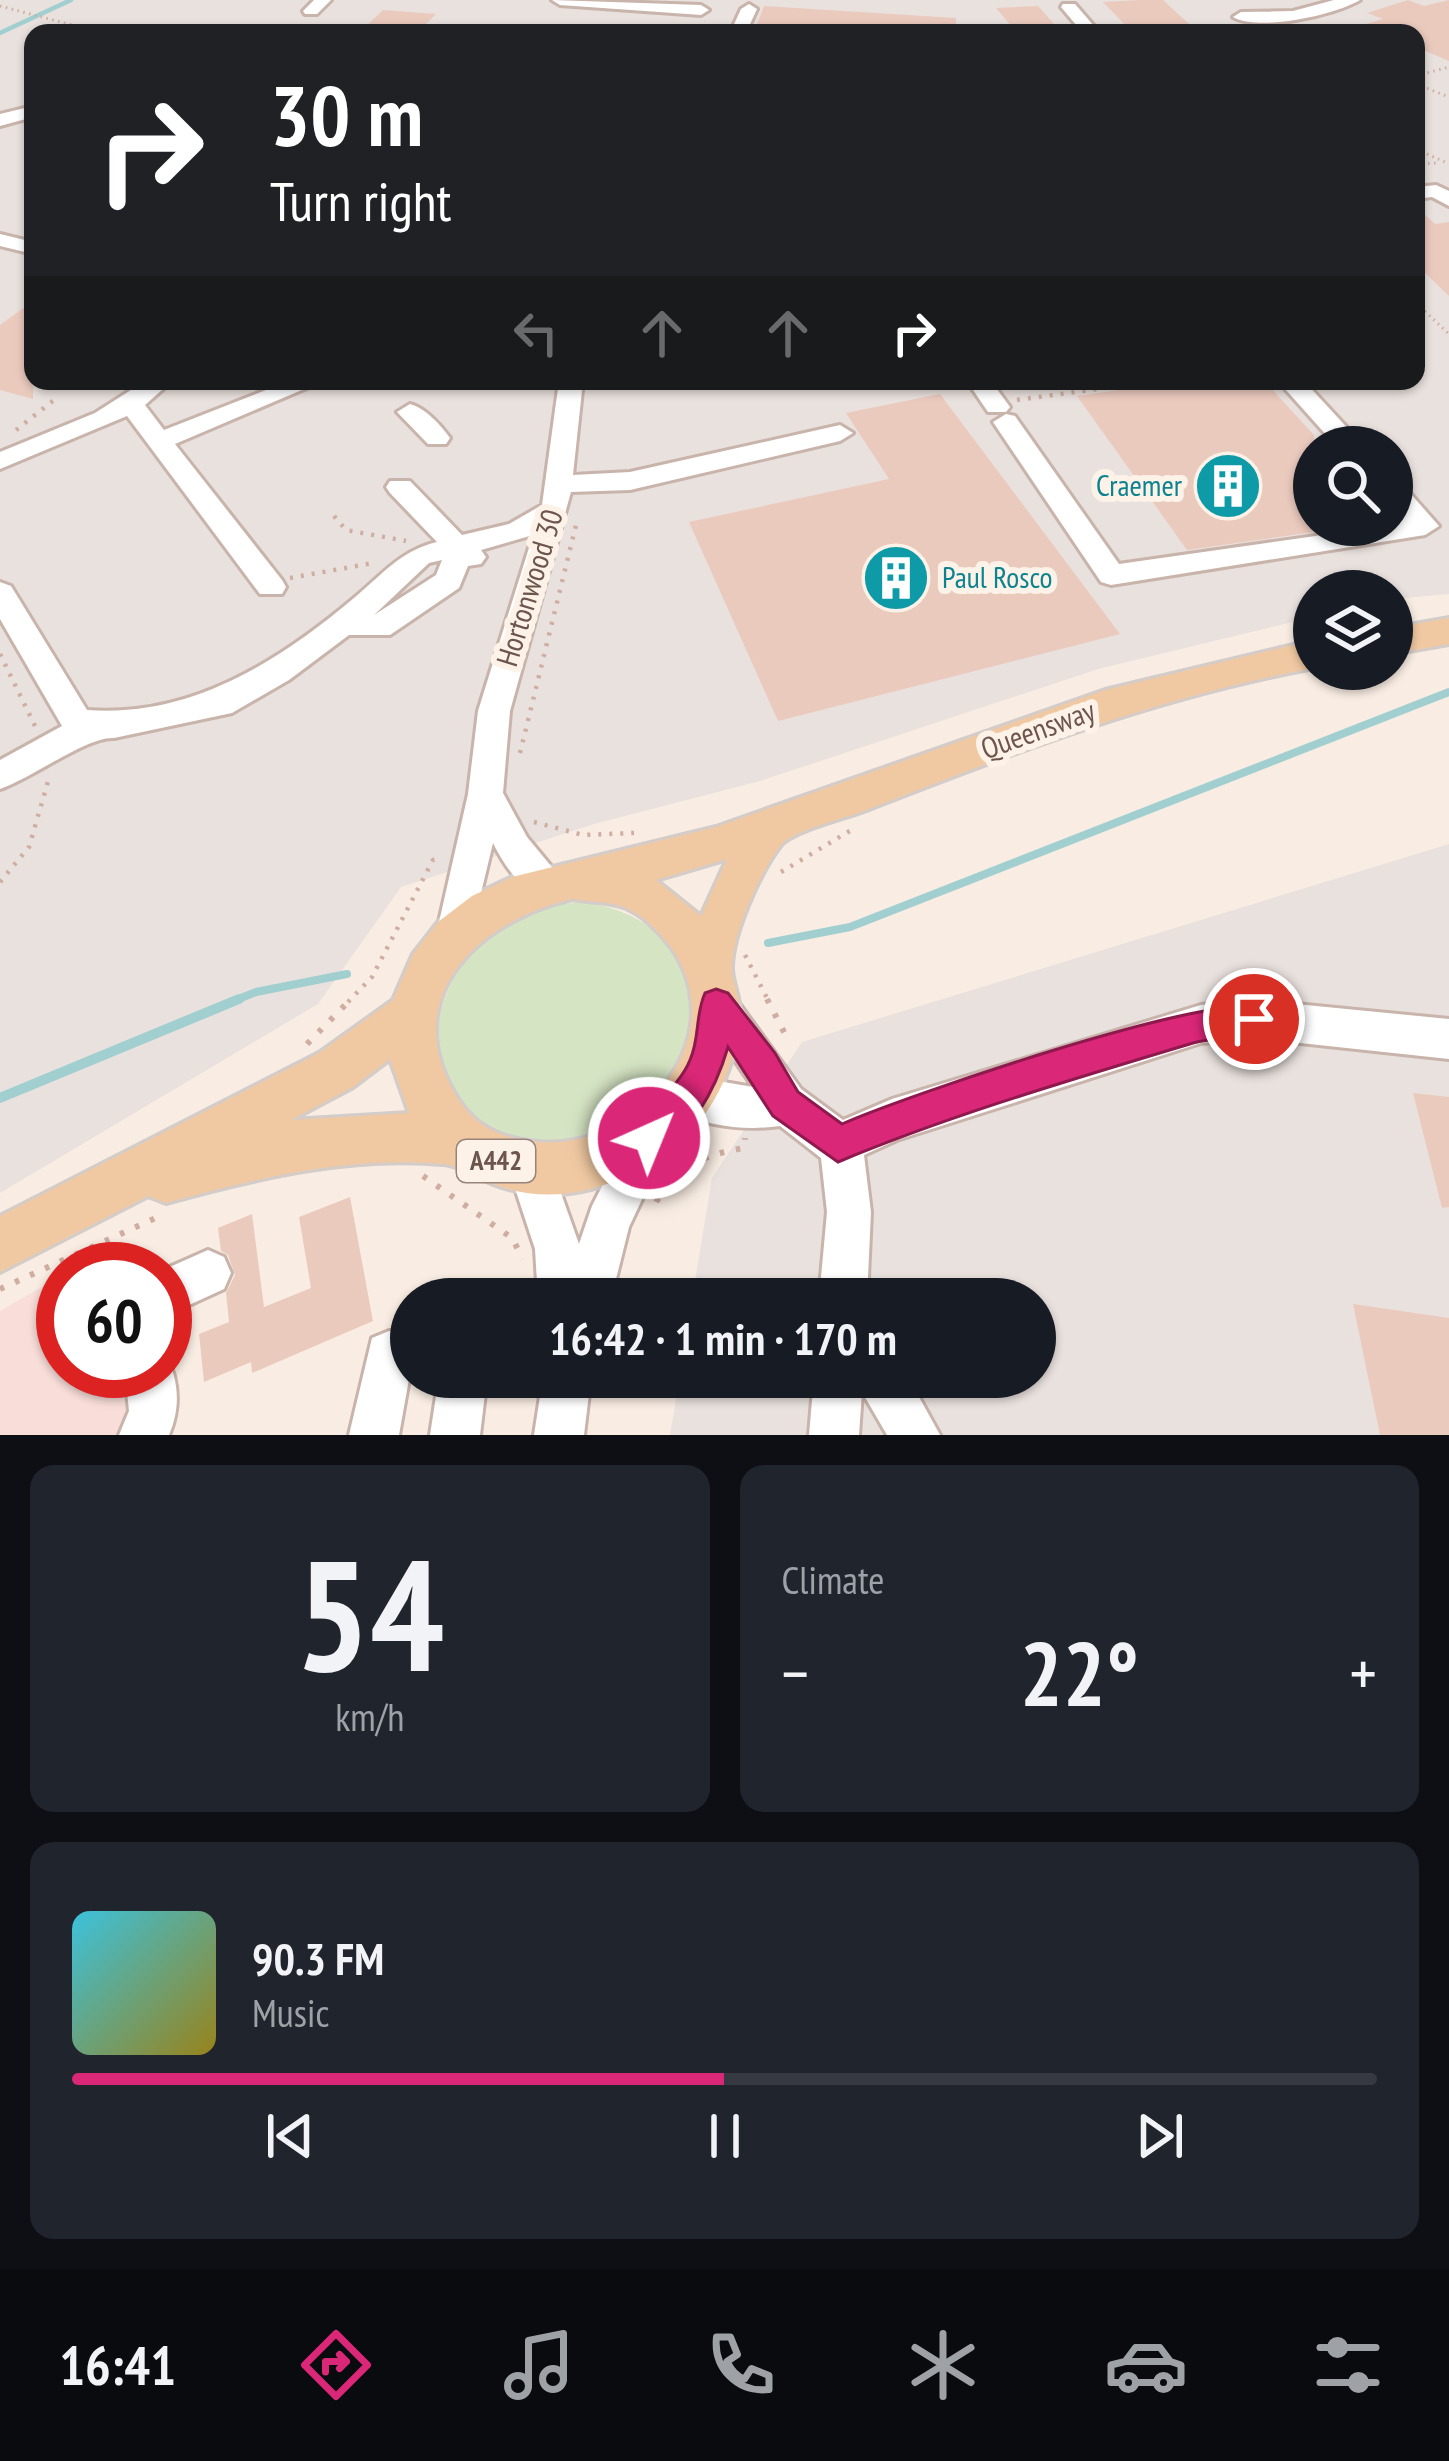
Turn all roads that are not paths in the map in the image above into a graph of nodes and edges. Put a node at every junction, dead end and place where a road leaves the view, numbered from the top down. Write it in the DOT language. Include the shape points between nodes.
graph roads {
  1 [pos="560,0"];
  2 [pos="1352,0"];
  3 [pos="625,4"];
  4 [pos="702,5"];
  5 [pos="1069,7"];
  6 [pos="749,9"];
  7 [pos="1299,15"];
  8 [pos="613,20"];
  9 [pos="742,24"];
  10 [pos="1083,24"];
  11 [pos="1249,24"];
  12 [pos="1311,24"];
  13 [pos="149,390"];
  14 [pos="288,390"];
  15 [pos="571,390"];
  16 [pos="988,390"];
  17 [pos="1298,390"];
  18 [pos="131,404"];
  19 [pos="410,412"];
  20 [pos="1332,426"];
  21 [pos="840,434"];
  22 [pos="437,438"];
  23 [pos="159,441"];
  24 [pos="2,453"];
  25 [pos="400,487"];
  26 [pos="565,503"];
  27 [pos="1297,546"];
  28 [pos="460,557"];
  29 [pos="539,559"];
  30 [pos="271,587"];
  31 [pos="0,593"];
  32 [pos="1449,631"];
  33 [pos="1413,637"];
  34 [pos="1293,658"];
  35 [pos="92,723"];
  36 [pos="0,775"];
  37 [pos="485,794"];
  38 [pos="769,828"];
  39 [pos="559,881"];
  40 [pos="456,931"];
  41 [pos="713,986"];
  42 [pos="412,1015"];
  43 [pos="1449,1039"];
  44 [pos="689,1097"];
  45 [pos="786,1104"];
  46 [pos="456,1138"];
  47 [pos="649,1138"];
  48 [pos="838,1144"];
  49 [pos="531,1170"];
  50 [pos="100,1196"];
  51 [pos="0,1245"];
  52 [pos="208,1273"];
  53 [pos="560,1278"];
  54 [pos="592,1278"];
  55 [pos="844,1278"];
  56 [pos="192,1280"];
  57 [pos="390,1355"];
  58 [pos="152,1398"];
  59 [pos="460,1398"];
  60 [pos="564,1398"];
  61 [pos="837,1398"];
  62 [pos="893,1398"];
  63 [pos="144,1435"];
  64 [pos="374,1435"];
  65 [pos="455,1435"];
  66 [pos="559,1435"];
  67 [pos="834,1435"];
  68 [pos="915,1435"];
  1 -- 3 [label="street"];
  2 -- 7 [label="street"];
  3 -- 4 [label="street"];
  3 -- 8 [label="street"];
  5 -- 10 [label="street"];
  6 -- 9 [label="street"];
  7 -- 11 [label="street" via="1235,13"];
  7 -- 12 [label="street"];
  13 -- 18 [label="street"];
  14 -- 23 [label="street"];
  15 -- 26 [label="street, Hortonwood 30"];
  16 -- 27 [label="street" via="1111,575"];
  17 -- 20 [label="street"];
  18 -- 23 [label="street"];
  18 -- 24 [label="street" via="81,431"];
  19 -- 22 [label="street"];
  21 -- 26 [label="street"];
  23 -- 30 [label="street"];
  25 -- 28 [label="street"];
  26 -- 28 [label="street"];
  26 -- 29 [label="street, Hortonwood 30"];
  28 -- 29 [label="street"];
  28 -- 35 [label="street" via="449,581 379,626 353,615 220,704"];
  29 -- 37 [label="street, Hortonwood 30" via="494,711"];
  31 -- 35 [label="street" via="77,722"];
  32 -- 33 [label="main road"];
  34 -- 38 [label="main road, Queensway / A442" via="1076,714"];
  35 -- 36 [label="street"];
  37 -- 39 [label="street" via="526,829"];
  37 -- 40 [label="street, Hortonwood 30"];
  38 -- 39 [label="main road, Queensway / A442" via="649,866"];
  38 -- 41 [label="main road, A442" via="729,896"];
  39 -- 40 [label="main road, A442" via="483,909"];
  39 -- 41 [label="main road" via="630,889 678,919"];
  40 -- 42 [label="main road, A442" via="428,970"];
  41 -- 44 [label="main road, A442" via="715,1036"];
  41 -- 45 [label="street"];
  42 -- 46 [label="main road, A442" via="411,1060 426,1102"];
  42 -- 50 [label="main road, A442" via="336,1070"];
  43 -- 48 [label="street" via="1254,1019 1201,1024"];
  44 -- 45 [label="street" via="747,1108"];
  44 -- 47 [label="main road, A442"];
  45 -- 48 [label="street"];
  46 -- 49 [label="main road, A442"];
  46 -- 50 [label="main road, A442" via="278,1147"];
  47 -- 49 [label="main road, A442" via="573,1169"];
  47 -- 54 [label="street" via="608,1222"];
  48 -- 55 [label="street" via="848,1173"];
  49 -- 53 [label="street"];
  50 -- 51 [label="main road, A442"];
  52 -- 56 [label="street"];
  57 -- 64 [label="street"];
  58 -- 63 [label="street"];
  59 -- 65 [label="street"];
  60 -- 66 [label="street"];
  61 -- 67 [label="street"];
  62 -- 68 [label="street"];
}
